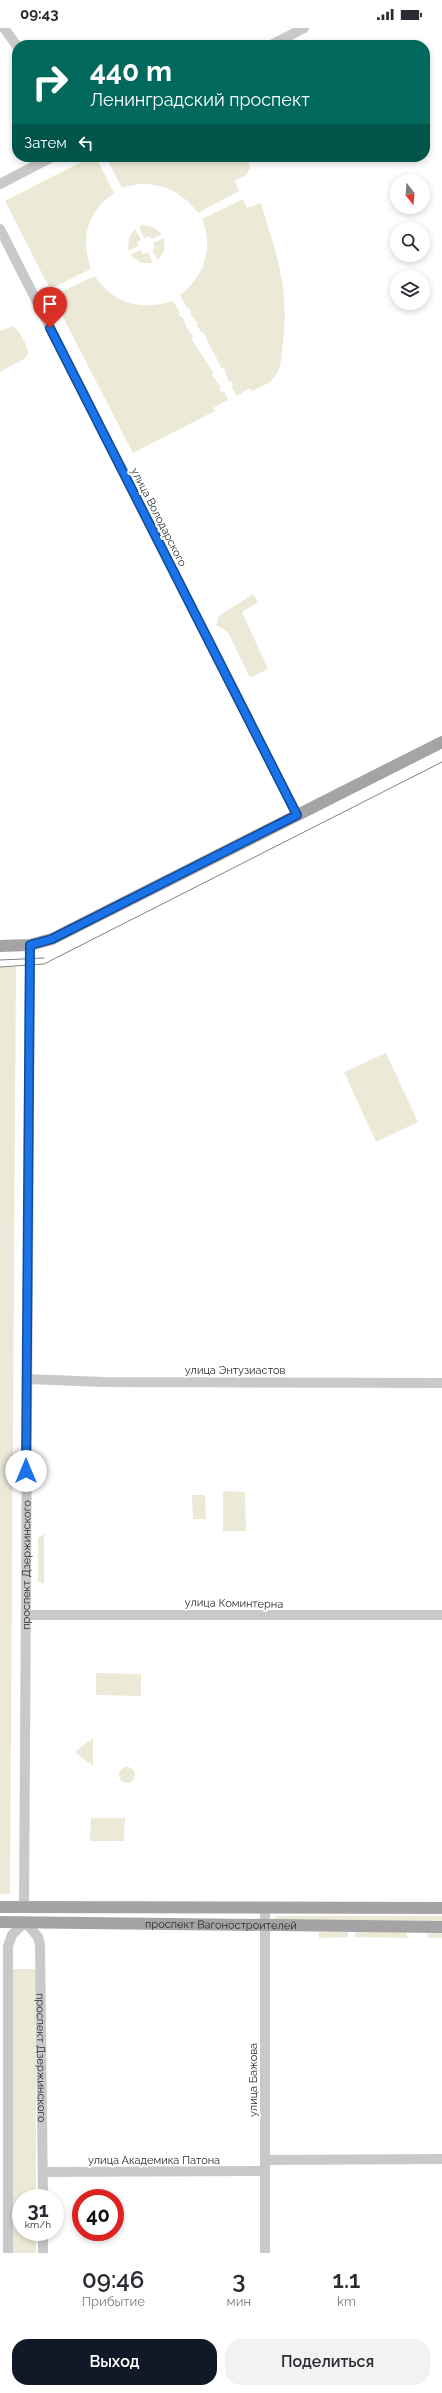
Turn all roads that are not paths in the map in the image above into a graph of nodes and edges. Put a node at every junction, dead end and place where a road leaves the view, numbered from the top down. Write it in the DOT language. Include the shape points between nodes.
graph roads {
  1 [pos="4,28"];
  2 [pos="304,28"];
  3 [pos="0,32"];
  4 [pos="13,40"];
  5 [pos="281,40"];
  6 [pos="42,162"];
  7 [pos="0,184"];
  8 [pos="0,229"];
  9 [pos="442,742"];
  10 [pos="297,815"];
  11 [pos="30,945"];
  12 [pos="0,946"];
  13 [pos="27,1379"];
  14 [pos="442,1383"];
  15 [pos="26,1615"];
  16 [pos="442,1615"];
  17 [pos="0,1906"];
  18 [pos="24,1907"];
  19 [pos="265,1907"];
  20 [pos="442,1908"];
  21 [pos="0,1922"];
  22 [pos="25,1922"];
  23 [pos="265,1926"];
  24 [pos="442,1927"];
  25 [pos="442,2159"];
  26 [pos="265,2166"];
  27 [pos="44,2172"];
  28 [pos="43,2189"];
  29 [pos="43,2241"];
  30 [pos="8,2253"];
  31 [pos="43,2253"];
  32 [pos="265,2253"];
  1 -- 3 [label="street"];
  1 -- 4 [label="street"];
  2 -- 5 [label="street"];
  6 -- 7 [label="street"];
  8 -- 10 [label="street, улица Володарского"];
  9 -- 10 [label="main road"];
  10 -- 11 [label="main road" via="52,939"];
  11 -- 12 [label="main road"];
  11 -- 13 [label="street, проспект Дзержинского"];
  13 -- 14 [label="street, улица Энтузиастов" via="104,1382"];
  13 -- 15 [label="street, проспект Дзержинского"];
  15 -- 16 [label="street, улица Коминтерна"];
  15 -- 18 [label="street, проспект Дзержинского"];
  17 -- 18 [label="main road, проспект Вагоностроителей"];
  18 -- 19 [label="main road, проспект Вагоностроителей"];
  18 -- 22 [label="main road, проспект Дзержинского"];
  19 -- 20 [label="main road, проспект Вагоностроителей"];
  19 -- 23 [label="street, улица Бажова"];
  21 -- 22 [label="main road, проспект Вагоностроителей"];
  22 -- 23 [label="main road, проспект Вагоностроителей"];
  22 -- 27 [label="street, проспект Дзержинского" via="38,1936 40,1946"];
  22 -- 30 [label="street" via="12,1935 8,1946"];
  23 -- 24 [label="main road, проспект Вагоностроителей"];
  23 -- 26 [label="street, улица Бажова"];
  25 -- 26 [label="street, улица Академика Патона"];
  26 -- 27 [label="street, улица Академика Патона"];
  26 -- 32 [label="street, улица Бажова"];
  27 -- 28 [label="street, проспект Дзержинского"];
  29 -- 31 [label="street"];
}
